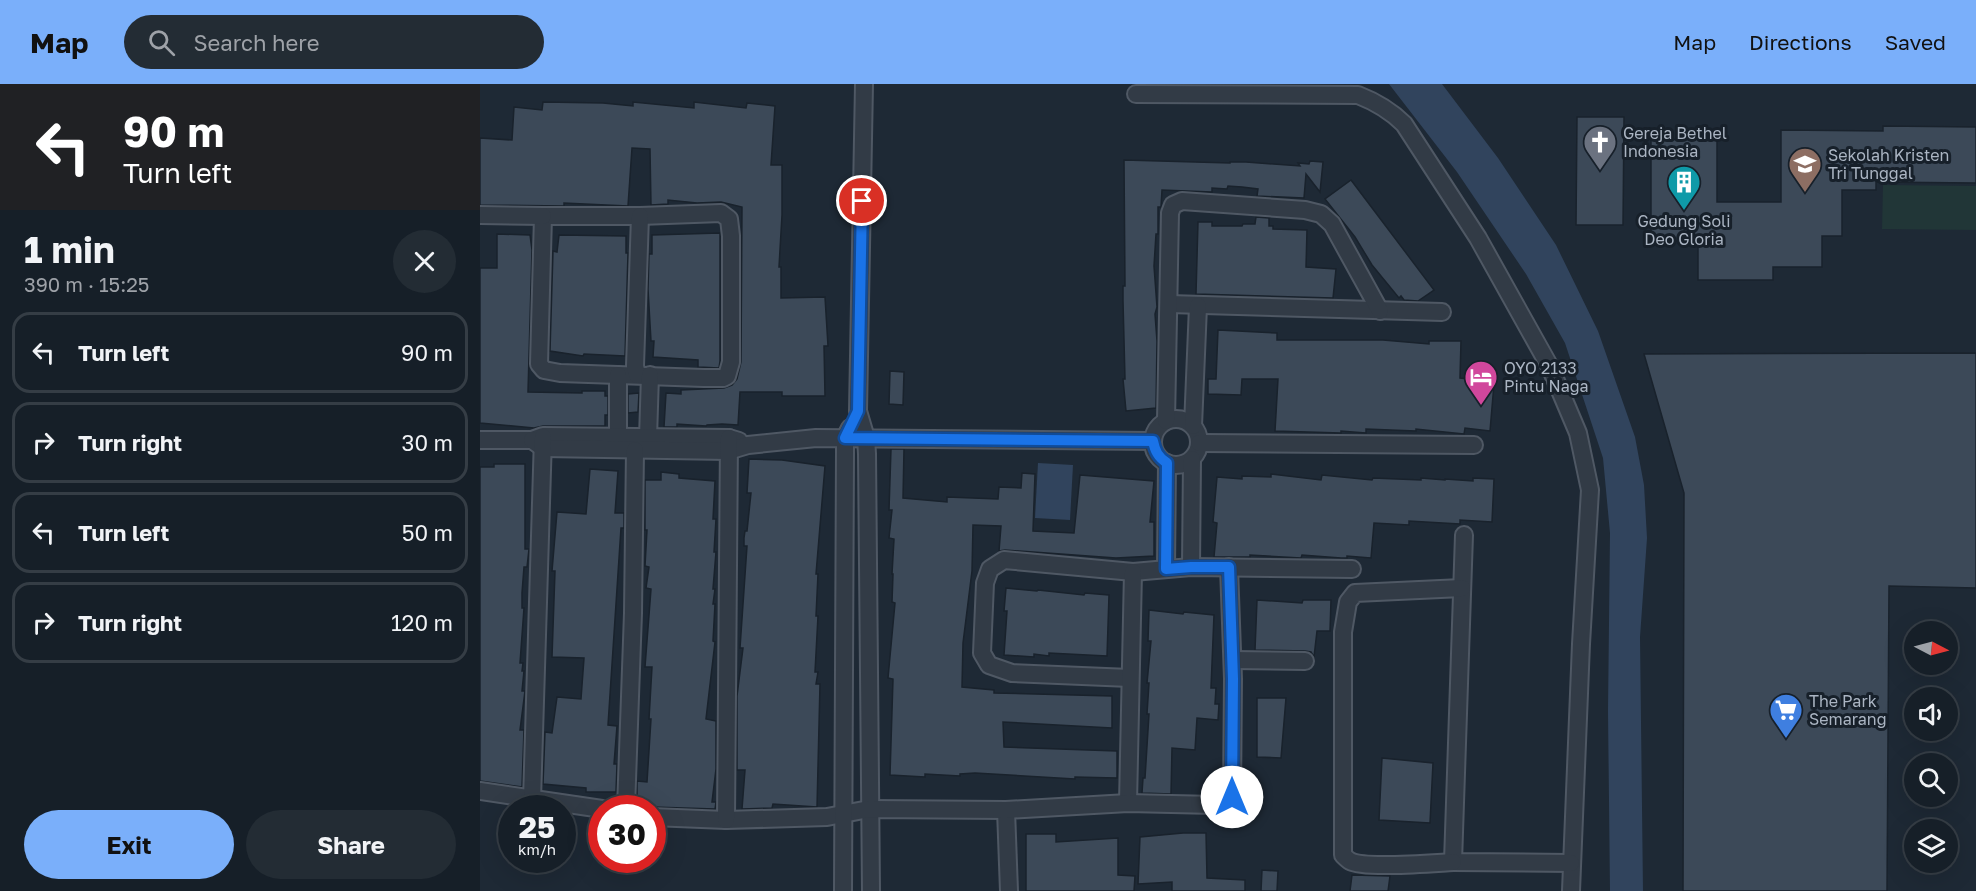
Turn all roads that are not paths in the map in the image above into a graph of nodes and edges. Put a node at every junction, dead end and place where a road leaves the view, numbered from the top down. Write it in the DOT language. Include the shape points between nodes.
graph roads {
  1 [pos="864,84"];
  2 [pos="1136,94"];
  3 [pos="480,215"];
  4 [pos="543,216"];
  5 [pos="640,216"];
  6 [pos="1169,304"];
  7 [pos="1198,306"];
  8 [pos="1380,310"];
  9 [pos="1442,312"];
  10 [pos="618,375"];
  11 [pos="644,375"];
  12 [pos="858,411"];
  13 [pos="1166,421"];
  14 [pos="1193,426"];
  15 [pos="618,437"];
  16 [pos="648,438"];
  17 [pos="845,438"];
  18 [pos="866,438"];
  19 [pos="480,440"];
  20 [pos="540,441"];
  21 [pos="1153,441"];
  22 [pos="1199,443"];
  23 [pos="729,445"];
  24 [pos="1474,445"];
  25 [pos="635,450"];
  26 [pos="1192,459"];
  27 [pos="1167,463"];
  28 [pos="1464,536"];
  29 [pos="1191,567"];
  30 [pos="1229,567"];
  31 [pos="1166,569"];
  32 [pos="1352,569"];
  33 [pos="1133,572"];
  34 [pos="1462,588"];
  35 [pos="843,639"];
  36 [pos="868,639"];
  37 [pos="1233,660"];
  38 [pos="1305,661"];
  39 [pos="1130,678"];
  40 [pos="480,791"];
  41 [pos="503,795"];
  42 [pos="532,795"];
  43 [pos="626,795"];
  44 [pos="1128,803"];
  45 [pos="869,809"];
  46 [pos="1006,810"];
  47 [pos="842,814"];
  48 [pos="666,818"];
  49 [pos="726,820"];
  50 [pos="1452,862"];
  51 [pos="1571,863"];
  52 [pos="843,891"];
  53 [pos="871,891"];
  54 [pos="1009,891"];
  55 [pos="1570,891"];
  1 -- 12 [label="street"];
  2 -- 51 [label="street" via="1340,94 1358,95 1375,102 1404,124 1478,238 1550,367 1578,433 1590,490"];
  3 -- 4 [label="street"];
  4 -- 5 [label="street"];
  4 -- 10 [label="street" via="539,364 544,370 560,373"];
  5 -- 11 [label="street" via="635,366"];
  5 -- 11 [label="street" via="721,213 729,219 731,236 731,362 727,376"];
  6 -- 7 [label="street"];
  6 -- 8 [label="street" via="1170,213 1182,201 1321,214 1332,224"];
  6 -- 13 [label="street"];
  7 -- 8 [label="street"];
  7 -- 14 [label="street"];
  8 -- 9 [label="street"];
  10 -- 11 [label="street"];
  10 -- 15 [label="street"];
  11 -- 16 [label="street"];
  12 -- 17 [label="street"];
  12 -- 18 [label="street"];
  13 -- 14 [label="street" via="1177,419"];
  13 -- 21 [label="street" via="1155,432"];
  14 -- 22 [label="street"];
  15 -- 16 [label="street"];
  15 -- 20 [label="street"];
  16 -- 23 [label="street"];
  17 -- 18 [label="street"];
  17 -- 23 [label="street"];
  17 -- 35 [label="street"];
  18 -- 21 [label="street"];
  18 -- 36 [label="street"];
  19 -- 20 [label="street"];
  20 -- 25 [label="street"];
  20 -- 42 [label="street"];
  21 -- 27 [label="street" via="1159,458"];
  22 -- 24 [label="street"];
  22 -- 26 [label="street"];
  23 -- 25 [label="street"];
  23 -- 49 [label="street"];
  25 -- 43 [label="street"];
  26 -- 27 [label="street" via="1184,464"];
  26 -- 29 [label="street"];
  27 -- 31 [label="street"];
  28 -- 34 [label="street"];
  29 -- 30 [label="street"];
  29 -- 31 [label="street"];
  30 -- 32 [label="street"];
  30 -- 37 [label="street"];
  31 -- 33 [label="street"];
  33 -- 39 [label="street"];
  33 -- 39 [label="street" via="1004,560 990,569 986,583 982,653 989,665 1012,673"];
  34 -- 50 [label="street"];
  34 -- 50 [label="street" via="1355,593 1348,602 1343,632 1343,855 1362,864"];
  35 -- 36 [label="street"];
  35 -- 47 [label="street"];
  36 -- 45 [label="street"];
  37 -- 38 [label="street"];
  37 -- 44 [label="street" via="1232,797 1227,803 1215,805"];
  39 -- 44 [label="street"];
  40 -- 41 [label="street"];
  44 -- 46 [label="street"];
  45 -- 46 [label="street"];
  45 -- 47 [label="street"];
  45 -- 53 [label="street"];
  46 -- 54 [label="street"];
  47 -- 49 [label="street"];
  47 -- 52 [label="street"];
  48 -- 49 [label="street"];
  50 -- 51 [label="street"];
  51 -- 55 [label="street"];
}
